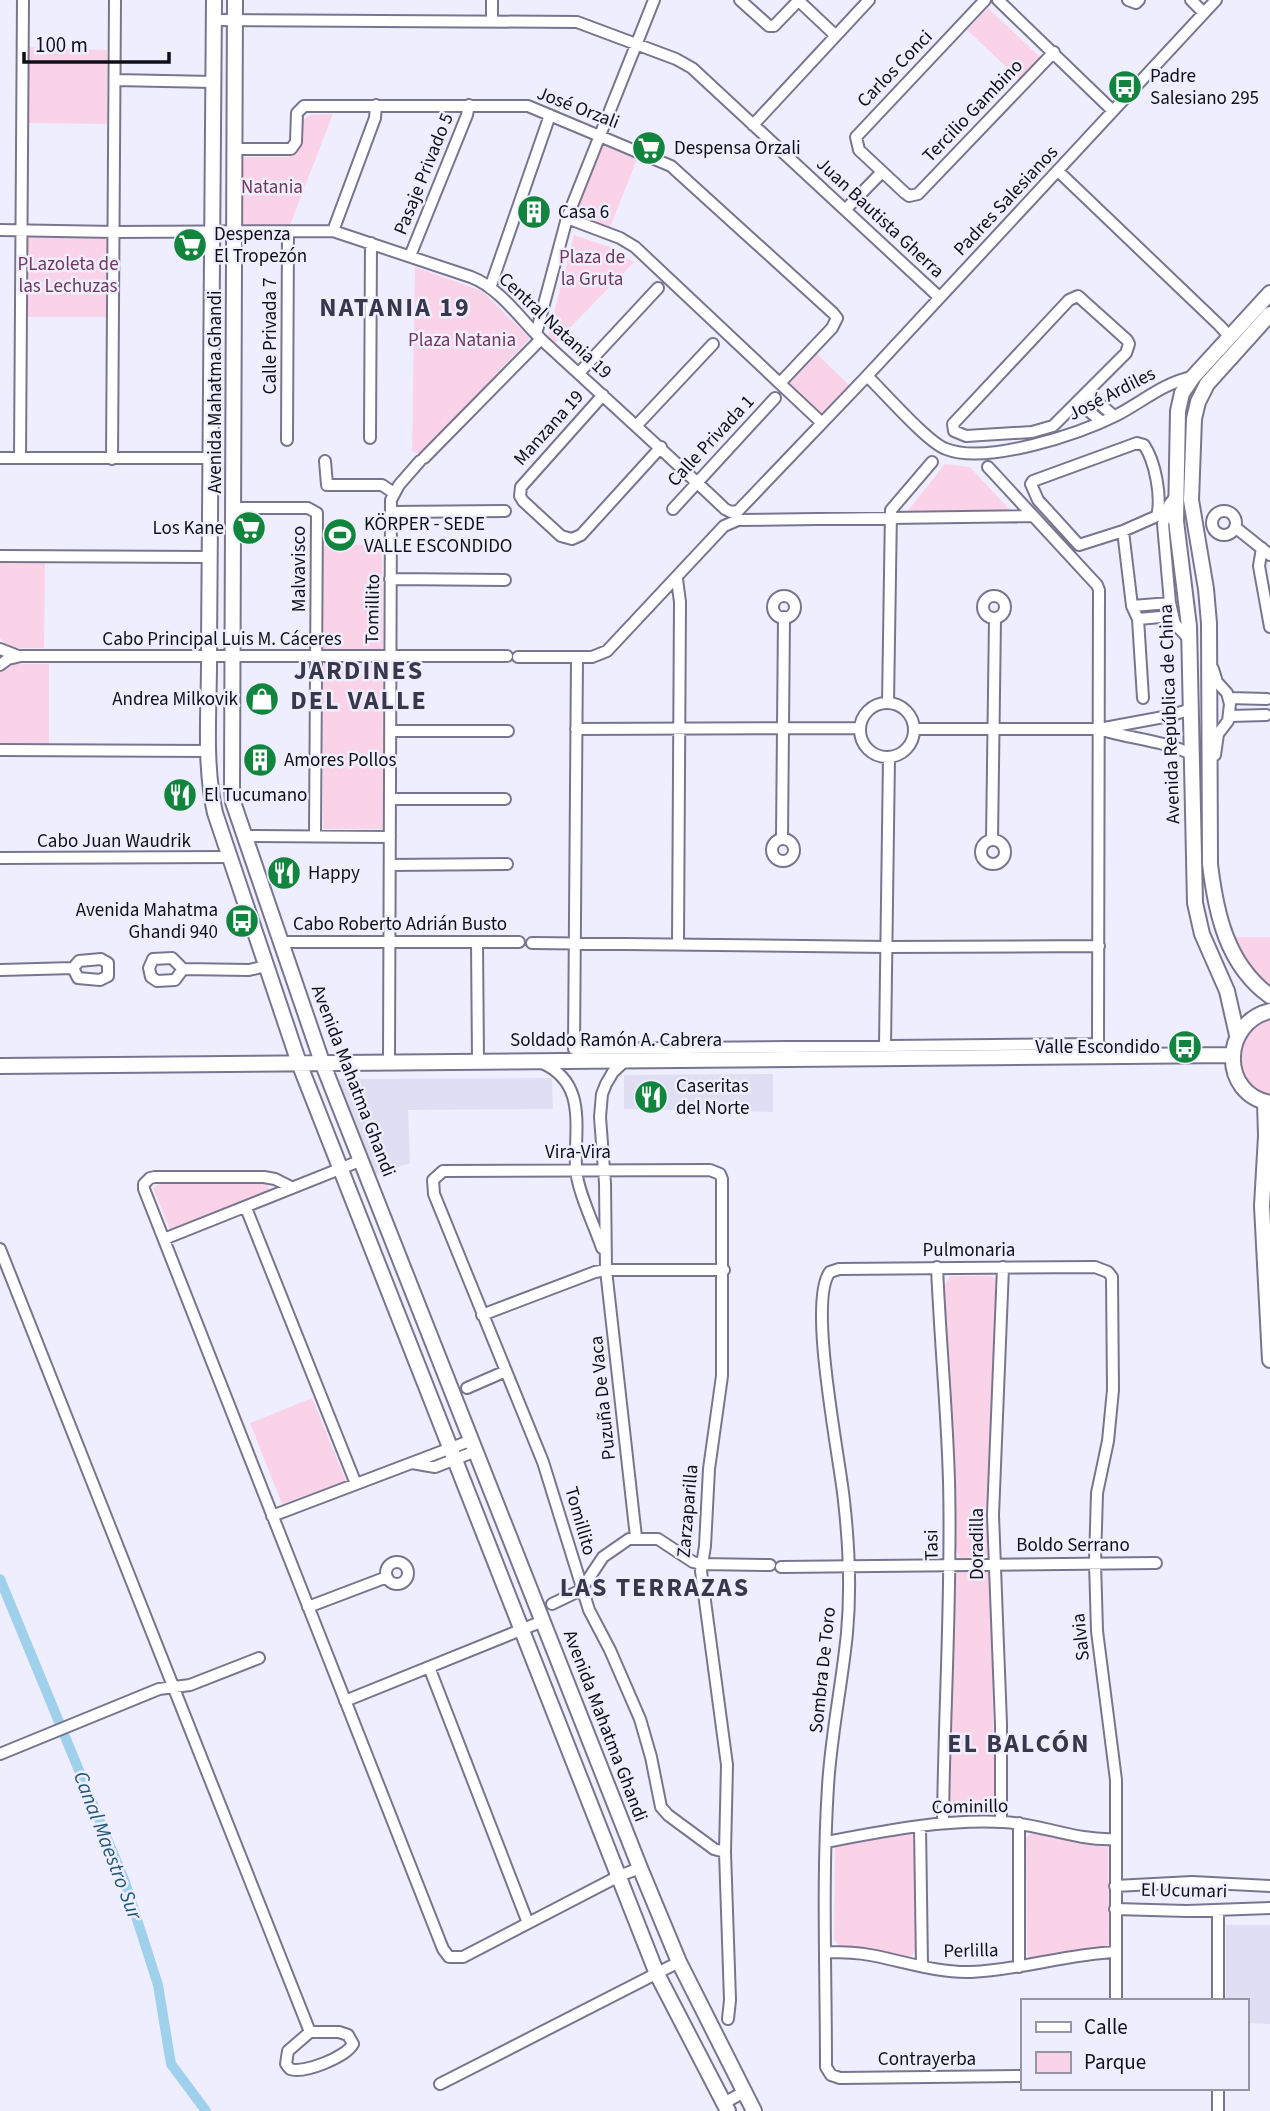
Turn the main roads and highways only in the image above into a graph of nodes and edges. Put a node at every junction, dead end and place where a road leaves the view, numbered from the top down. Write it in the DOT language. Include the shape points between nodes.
graph roads {
  1 [pos="214,0"];
  2 [pos="235,0"];
  3 [pos="1270,293"];
  4 [pos="1270,314"];
  5 [pos="1270,996"];
  6 [pos="1270,1011"];
  7 [pos="1237,1035"];
  8 [pos="1232,1055"];
  9 [pos="323,1062"];
  10 [pos="299,1063"];
  11 [pos="0,1066"];
  12 [pos="1267,1103"];
  13 [pos="1270,1360"];
  14 [pos="726,2107"];
  15 [pos="754,2111"];
  1 -- 10 [label="main road, Avenida Mahatma Ghandi" via="209,557 212,799"];
  2 -- 9 [label="main road, Avenida Mahatma Ghandi" via="232,793"];
  3 -- 7 [label="main road, Avenida República de China" via="1193,377 1182,393 1178,411 1175,498 1189,639 1195,903 1202,934 1227,991"];
  4 -- 5 [label="main road, Avenida República de China" via="1207,384 1198,402 1191,500 1206,589 1210,864 1230,948 1248,979"];
  6 -- 7 [label="main road" via="1255,1017"];
  7 -- 8 [label="main road"];
  8 -- 9 [label="main road, Soldado Ramón A. Cabrera"];
  8 -- 12 [label="main road" via="1237,1079"];
  9 -- 10 [label="main road, Soldado Ramón A. Cabrera"];
  9 -- 15 [label="main road, Avenida Mahatma Ghandi" via="640,1868 679,1962"];
  10 -- 11 [label="main road, Soldado Ramón A. Cabrera"];
  10 -- 14 [label="main road, Avenida Mahatma Ghandi" via="657,1974"];
  12 -- 13 [label="main road" via="1262,1206"];
}
